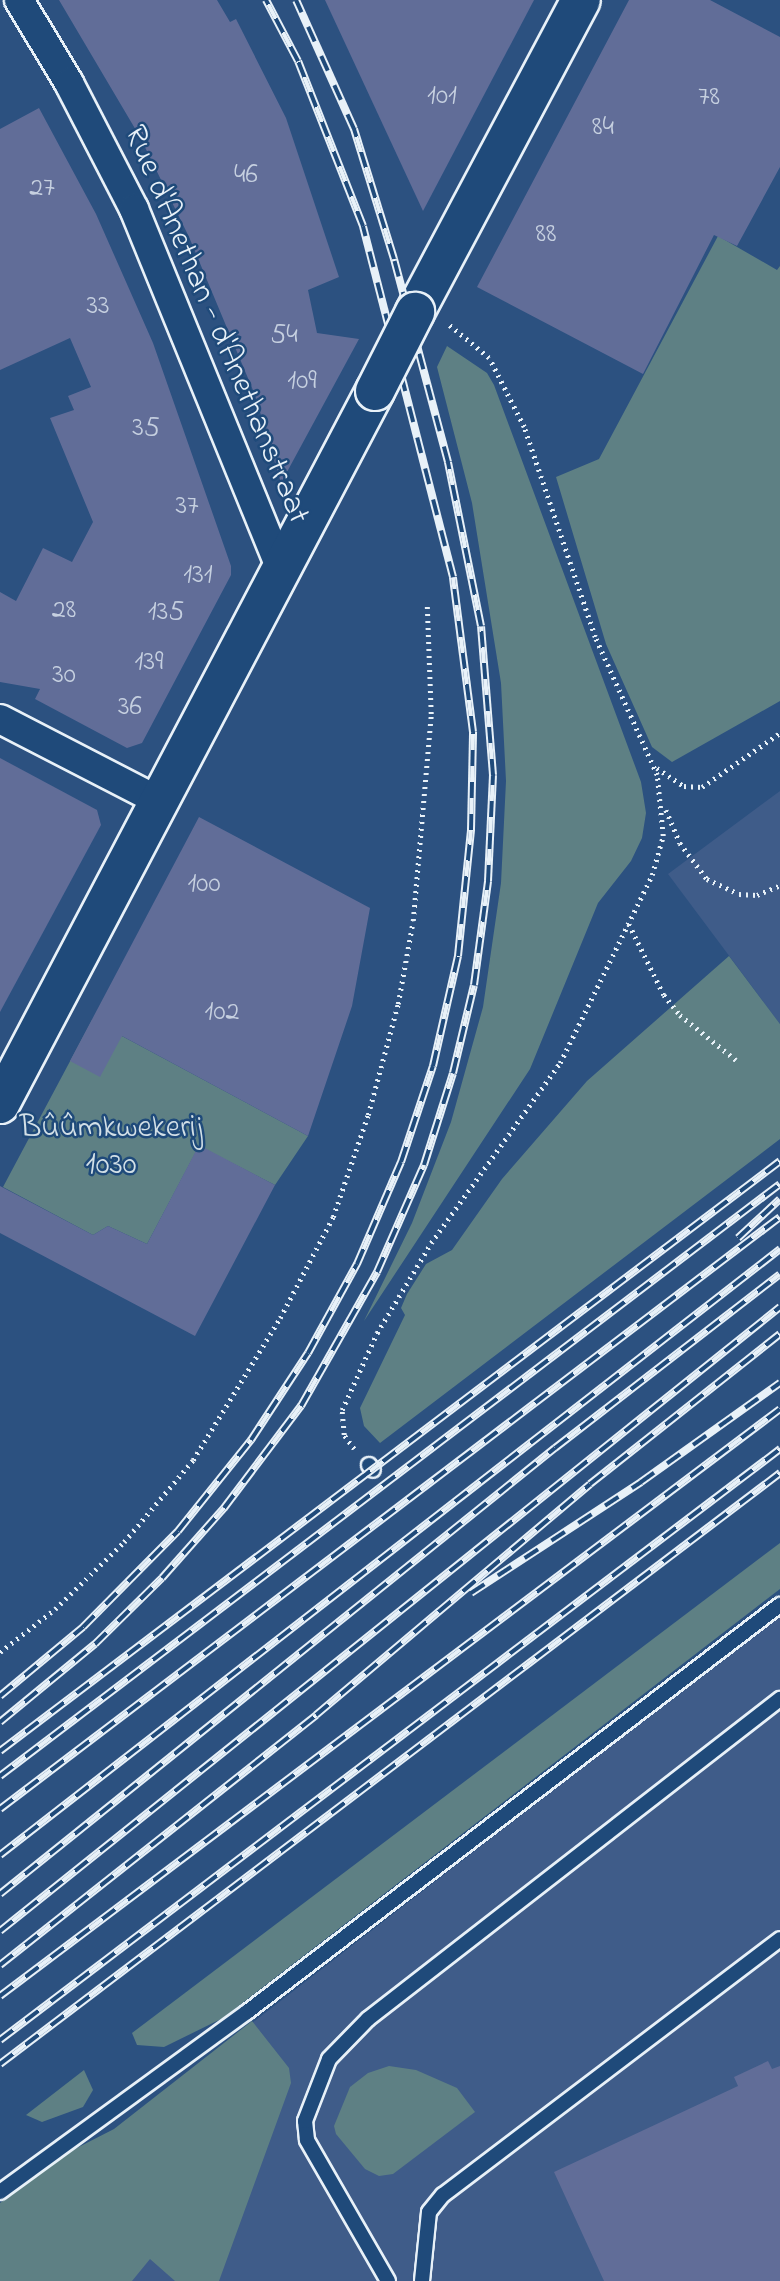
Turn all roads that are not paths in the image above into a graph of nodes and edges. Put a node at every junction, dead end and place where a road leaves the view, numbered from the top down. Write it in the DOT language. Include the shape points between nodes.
graph roads {
  1 [pos="19,0"];
  2 [pos="581,0"];
  3 [pos="281,569"];
  4 [pos="0,719"];
  5 [pos="157,800"];
  6 [pos="0,1104"];
  7 [pos="780,1605"];
  8 [pos="780,1699"];
  9 [pos="780,1939"];
  10 [pos="0,2192"];
  11 [pos="388,2281"];
  12 [pos="422,2281"];
  1 -- 3 [label="street, Rue d'Anethan - d'Anethanstraat" via="69,83 134,209"];
  2 -- 3 [label="street, bridge"];
  3 -- 5 [label="street"];
  4 -- 5 [label="street"];
  5 -- 6 [label="street"];
  7 -- 10 [label="lane" via="247,2012"];
  8 -- 11 [label="lane" via="360,2025 329,2059 304,2121 307,2140"];
  9 -- 12 [label="lane" via="443,2195 429,2212"];
}
